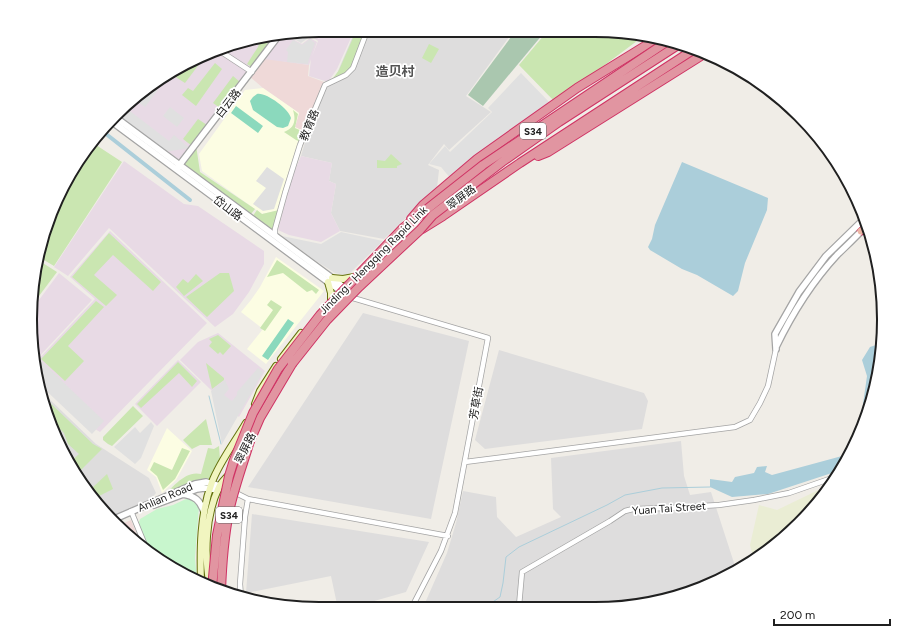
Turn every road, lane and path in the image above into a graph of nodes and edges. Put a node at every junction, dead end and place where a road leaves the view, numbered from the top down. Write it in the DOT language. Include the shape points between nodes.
graph roads {
  1 [pos="365,37"];
  2 [pos="275,40"];
  3 [pos="651,42"];
  4 [pos="660,45"];
  5 [pos="660,45"];
  6 [pos="673,48"];
  7 [pos="677,50"];
  8 [pos="688,53"];
  9 [pos="224,54"];
  10 [pos="699,57"];
  11 [pos="252,72"];
  12 [pos="119,121"];
  13 [pos="116,124"];
  14 [pos="520,163"];
  15 [pos="178,167"];
  16 [pos="860,223"];
  17 [pos="403,228"];
  18 [pos="420,230"];
  19 [pos="863,232"];
  20 [pos="275,235"];
  21 [pos="354,277"];
  22 [pos="330,280"];
  23 [pos="342,288"];
  24 [pos="348,293"];
  25 [pos="331,301"];
  26 [pos="776,349"];
  27 [pos="465,462"];
  28 [pos="826,480"];
  29 [pos="211,486"];
  30 [pos="219,488"];
  31 [pos="182,494"];
  32 [pos="248,499"];
  33 [pos="204,512"];
  34 [pos="131,513"];
  35 [pos="119,518"];
  36 [pos="120,519"];
  37 [pos="448,536"];
  38 [pos="143,540"];
  39 [pos="203,544"];
  40 [pos="201,576"];
  41 [pos="208,579"];
  42 [pos="212,580"];
  43 [pos="222,584"];
  44 [pos="240,590"];
  45 [pos="415,602"];
  46 [pos="519,602"];
  1 -- 20 [label="street, 教育路" via="353,68 346,75 325,85 300,145"];
  2 -- 11 [label="street, 白云路"];
  3 -- 17 [label="highway, bridge" via="577,88 477,159 423,205"];
  4 -- 17 [label="highway, Jinding - Hengqing Rapid Link / S34, bridge" via="483,165"];
  5 -- 21 [label="main road, 翠屏路" via="507,149 434,205"];
  6 -- 18 [label="highway, Jinding - Hengqing Rapid Link / S34, bridge" via="502,162 433,215"];
  7 -- 24 [label="main road, 翠屏路" via="586,106 513,157 412,235"];
  8 -- 14 [label="highway"];
  9 -- 11 [label="street"];
  10 -- 14 [label="highway" via="548,152"];
  11 -- 15 [label="street, 白云路"];
  12 -- 15 [label="street, 岱山路"];
  13 -- 15 [label="street, 岱山路"];
  14 -- 18 [label="highway"];
  15 -- 20 [label="street, 岱山路"];
  15 -- 22 [label="street, 岱山路"];
  16 -- 26 [label="street" via="826,256 799,292 775,334"];
  17 -- 42 [label="highway, Jinding - Hengqing Rapid Link / S34, bridge" via="320,315 278,369 253,413 229,476 217,535"];
  18 -- 43 [label="highway, Jinding - Hengqing Rapid Link / S34, bridge" via="359,287 323,326 292,364 260,418 229,512 222,560"];
  19 -- 26 [label="street" via="836,256 810,290 786,327"];
  20 -- 22 [label="street, 岱山路"];
  21 -- 22 [label="main road"];
  21 -- 23 [label="main road, 翠屏路"];
  22 -- 23 [label="street, 岱山路"];
  22 -- 25 [label="main road"];
  23 -- 24 [label="street, 岱山路"];
  23 -- 25 [label="main road, 翠屏路"];
  24 -- 27 [label="street, 芳草街" via="353,298 488,338"];
  24 -- 30 [label="main road, 翠屏路" via="282,372 238,464"];
  25 -- 29 [label="main road, 翠屏路" via="292,343 270,374"];
  26 -- 27 [label="street" via="768,386 750,420 735,427"];
  27 -- 37 [label="street, 芳草街"];
  28 -- 46 [label="street, Yuan Tai Street" via="789,493 754,500 625,511 522,572"];
  29 -- 30 [label="street, Anlian Road"];
  29 -- 31 [label="street, Anlian Road"];
  29 -- 33 [label="main road, 翠屏路"];
  29 -- 34 [label="street, Anlian Road" via="206,482 195,484"];
  30 -- 32 [label="street"];
  30 -- 39 [label="main road, 翠屏路"];
  31 -- 33 [label="street" via="199,500"];
  31 -- 34 [label="street, Anlian Road"];
  32 -- 37 [label="street"];
  32 -- 44 [label="street"];
  33 -- 39 [label="main road, 翠屏路"];
  34 -- 35 [label="street, Anlian Road"];
  34 -- 36 [label="street, Anlian Road"];
  34 -- 38 [label="street"];
  37 -- 45 [label="street, 芳草街"];
  39 -- 40 [label="main road, 翠屏路"];
  39 -- 41 [label="main road, 翠屏路"];
}
